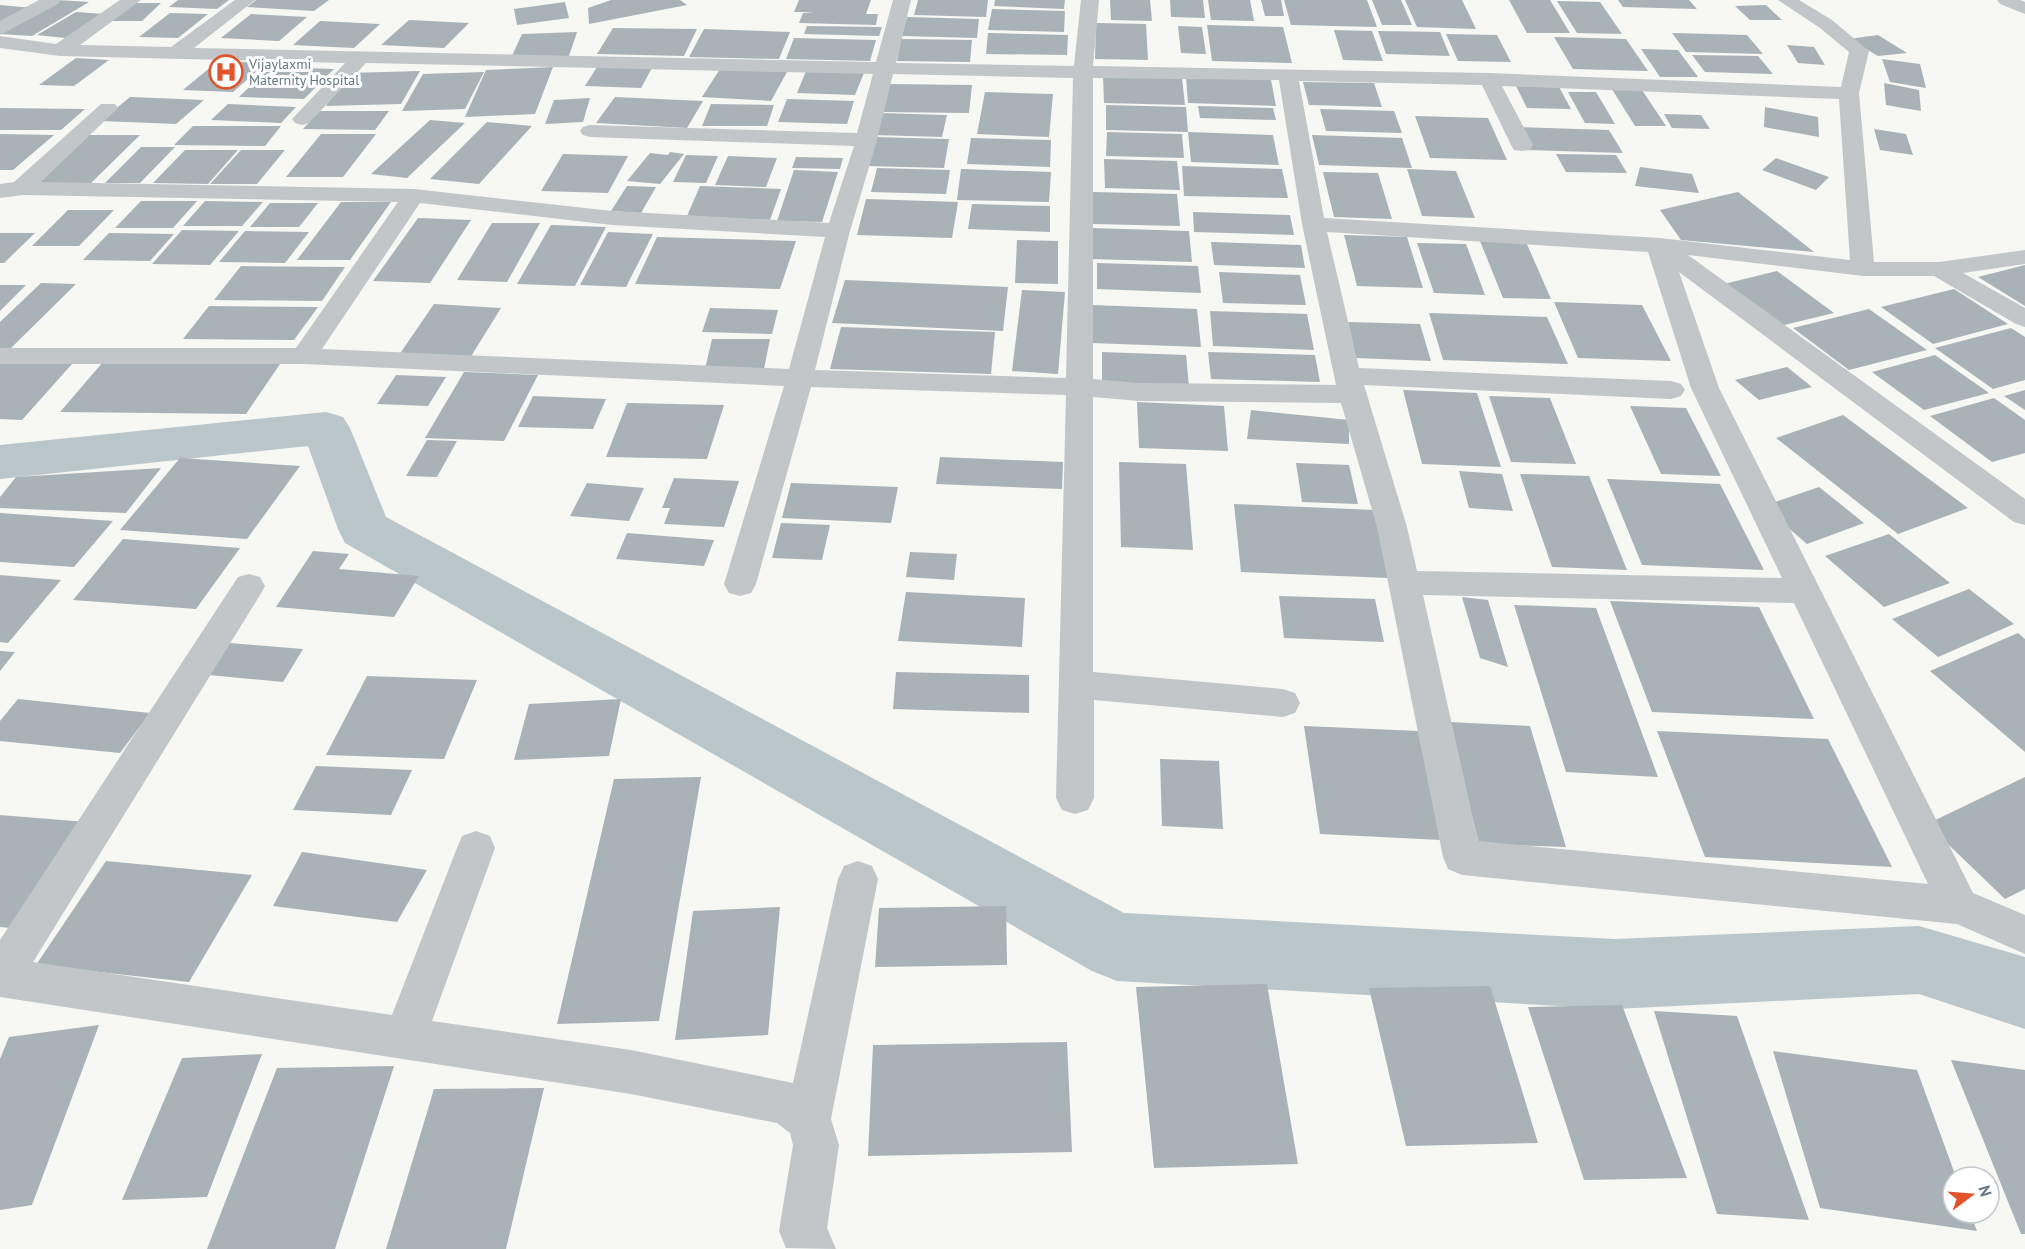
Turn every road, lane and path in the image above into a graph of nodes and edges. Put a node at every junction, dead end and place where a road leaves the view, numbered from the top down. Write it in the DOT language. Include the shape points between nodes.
graph roads {
  1 [pos="52,0"];
  2 [pos="132,0"];
  3 [pos="246,0"];
  4 [pos="902,0"];
  5 [pos="1090,0"];
  6 [pos="1787,0"];
  7 [pos="2006,0"];
  8 [pos="2025,9"];
  9 [pos="0,29"];
  10 [pos="0,42"];
  11 [pos="60,50"];
  12 [pos="175,53"];
  13 [pos="362,56"];
  14 [pos="885,68"];
  15 [pos="1083,72"];
  16 [pos="1288,74"];
  17 [pos="1489,79"];
  18 [pos="1849,93"];
  19 [pos="108,108"];
  20 [pos="302,119"];
  21 [pos="590,131"];
  22 [pos="866,140"];
  23 [pos="1522,145"];
  24 [pos="10,189"];
  25 [pos="414,196"];
  26 [pos="1314,224"];
  27 [pos="838,231"];
  28 [pos="1658,245"];
  29 [pos="2025,257"];
  30 [pos="1863,269"];
  31 [pos="1939,269"];
  32 [pos="2025,319"];
  33 [pos="304,356"];
  34 [pos="0,357"];
  35 [pos="800,378"];
  36 [pos="1350,385"];
  37 [pos="1079,387"];
  38 [pos="1671,390"];
  39 [pos="2025,514"];
  40 [pos="1404,583"];
  41 [pos="740,584"];
  42 [pos="249,586"];
  43 [pos="1804,591"];
  44 [pos="1076,684"];
  45 [pos="1283,703"];
  46 [pos="1075,798"];
  47 [pos="476,848"];
  48 [pos="858,879"];
  49 [pos="1959,906"];
  50 [pos="2025,935"];
  51 [pos="0,977"];
  52 [pos="404,1039"];
  53 [pos="808,1119"];
  54 [pos="812,1249"];
  1 -- 9 [label="street"];
  2 -- 11 [label="street"];
  3 -- 12 [label="street"];
  4 -- 14 [label="street"];
  5 -- 15 [label="street"];
  6 -- 18 [label="street" via="1859,51"];
  7 -- 8 [label="street"];
  10 -- 11 [label="street"];
  11 -- 12 [label="street"];
  12 -- 13 [label="street"];
  13 -- 14 [label="street"];
  13 -- 20 [label="street"];
  14 -- 15 [label="street"];
  14 -- 22 [label="street"];
  15 -- 16 [label="street"];
  15 -- 37 [label="street"];
  16 -- 17 [label="street"];
  16 -- 26 [label="street"];
  17 -- 18 [label="street"];
  17 -- 23 [label="street"];
  18 -- 30 [label="street"];
  19 -- 24 [label="street"];
  21 -- 22 [label="street"];
  22 -- 27 [label="street"];
  24 -- 25 [label="street"];
  25 -- 27 [label="street" via="612,218"];
  25 -- 33 [label="street"];
  26 -- 28 [label="street"];
  26 -- 36 [label="street"];
  27 -- 35 [label="street"];
  28 -- 30 [label="street"];
  28 -- 39 [label="street"];
  28 -- 43 [label="street" via="1705,388"];
  29 -- 31 [label="street"];
  30 -- 31 [label="street"];
  31 -- 32 [label="street"];
  33 -- 34 [label="street"];
  33 -- 35 [label="street"];
  35 -- 37 [label="street"];
  35 -- 41 [label="street"];
  36 -- 37 [label="street" via="1139,392"];
  36 -- 38 [label="street"];
  36 -- 40 [label="street" via="1392,527"];
  37 -- 44 [label="street"];
  40 -- 43 [label="street"];
  40 -- 49 [label="street" via="1462,857"];
  42 -- 51 [label="street"];
  43 -- 49 [label="street"];
  44 -- 45 [label="street"];
  44 -- 46 [label="street"];
  47 -- 52 [label="street"];
  48 -- 53 [label="street"];
  49 -- 50 [label="street"];
  51 -- 52 [label="street"];
  52 -- 53 [label="street" via="631,1072 787,1103"];
  53 -- 54 [label="street" via="816,1145 803,1232"];
}
